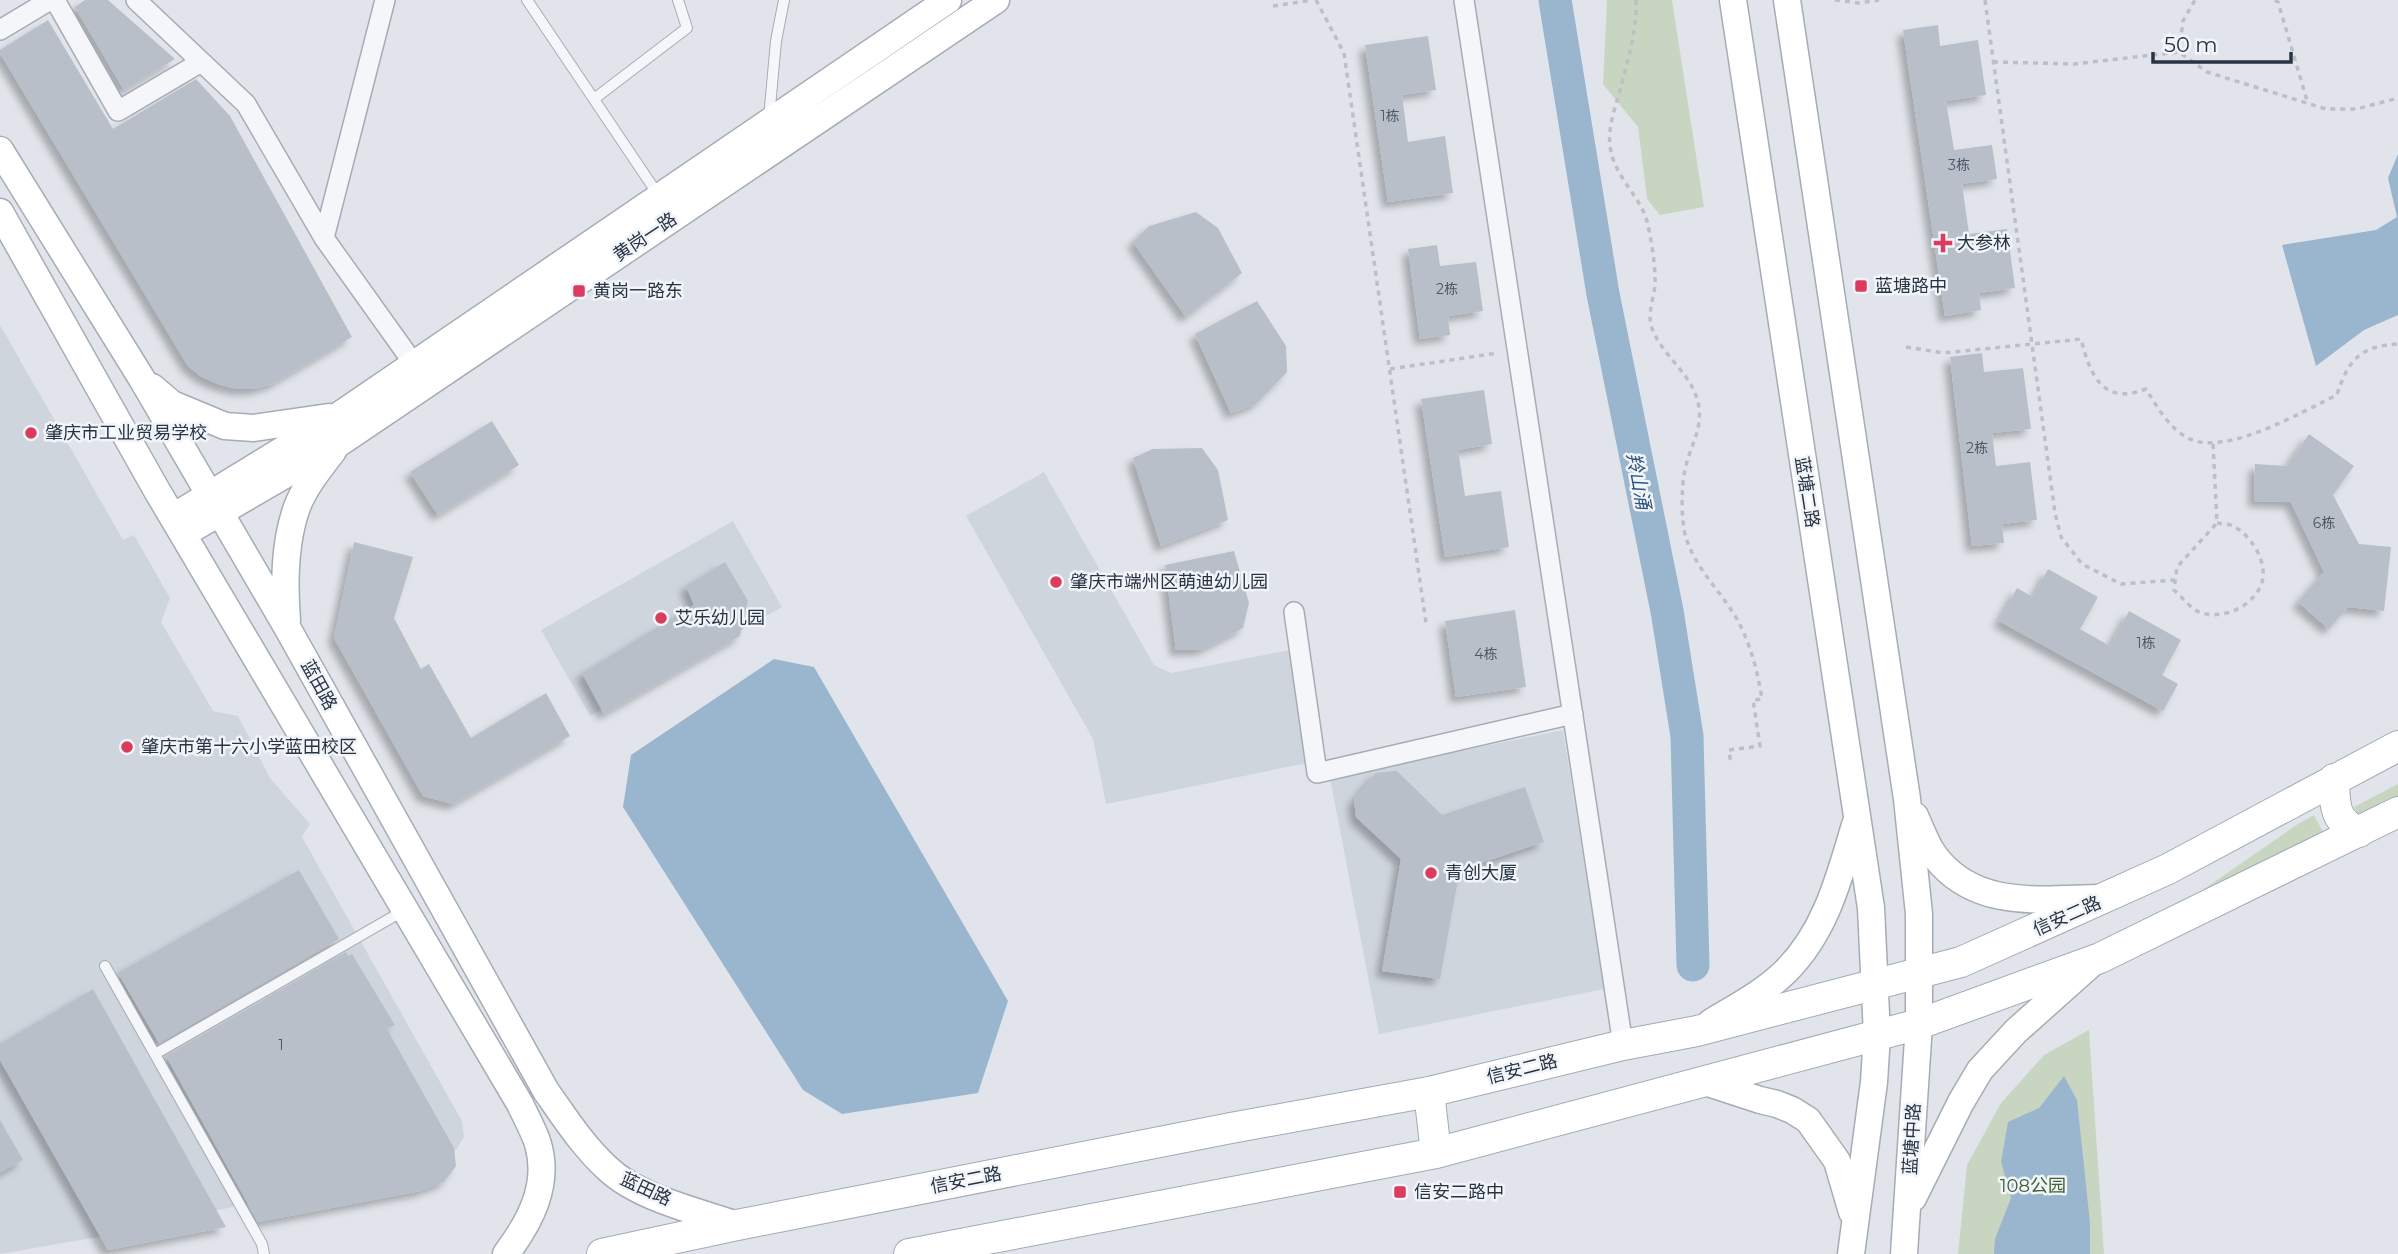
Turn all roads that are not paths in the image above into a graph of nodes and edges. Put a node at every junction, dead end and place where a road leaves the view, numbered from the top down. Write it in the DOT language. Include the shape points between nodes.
graph roads {
  1 [pos="52,0"];
  2 [pos="136,0"];
  3 [pos="385,0"];
  4 [pos="527,0"];
  5 [pos="678,0"];
  6 [pos="784,0"];
  7 [pos="948,0"];
  8 [pos="996,0"];
  9 [pos="1464,0"];
  10 [pos="1733,0"];
  11 [pos="1787,0"];
  12 [pos="0,30"];
  13 [pos="201,62"];
  14 [pos="594,99"];
  15 [pos="769,122"];
  16 [pos="0,150"];
  17 [pos="660,197"];
  18 [pos="0,212"];
  19 [pos="324,238"];
  20 [pos="414,364"];
  21 [pos="142,379"];
  22 [pos="338,416"];
  23 [pos="338,444"];
  24 [pos="215,504"];
  25 [pos="178,525"];
  26 [pos="1294,612"];
  27 [pos="288,629"];
  28 [pos="1573,714"];
  29 [pos="2398,746"];
  30 [pos="2334,779"];
  31 [pos="1907,799"];
  32 [pos="2398,812"];
  33 [pos="1857,820"];
  34 [pos="2359,832"];
  35 [pos="2108,898"];
  36 [pos="405,909"];
  37 [pos="2100,958"];
  38 [pos="105,966"];
  39 [pos="1918,974"];
  40 [pos="1875,985"];
  41 [pos="1919,1024"];
  42 [pos="1698,1031"];
  43 [pos="1877,1035"];
  44 [pos="1623,1045"];
  45 [pos="155,1054"];
  46 [pos="1705,1082"];
  47 [pos="1429,1092"];
  48 [pos="1436,1153"];
  49 [pos="1909,1206"];
  50 [pos="1854,1221"];
  51 [pos="737,1225"];
  52 [pos="264,1254"];
  53 [pos="506,1254"];
  54 [pos="602,1254"];
  55 [pos="909,1254"];
  56 [pos="1851,1254"];
  57 [pos="1904,1254"];
  1 -- 12 [label="street"];
  1 -- 13 [label="street" via="118,111"];
  2 -- 13 [label="street"];
  3 -- 19 [label="street"];
  4 -- 14 [label="lane"];
  5 -- 14 [label="lane" via="687,28"];
  6 -- 15 [label="lane"];
  7 -- 15 [label="main road, 黄岗一路"];
  8 -- 23 [label="main road, 黄岗一路"];
  9 -- 28 [label="street"];
  10 -- 33 [label="main road, 蓝塘二路"];
  11 -- 31 [label="main road"];
  13 -- 19 [label="street" via="246,104"];
  14 -- 17 [label="lane"];
  15 -- 17 [label="main road, 黄岗一路"];
  16 -- 21 [label="main road, 蓝田路"];
  17 -- 20 [label="main road, 黄岗一路"];
  18 -- 25 [label="main road"];
  19 -- 20 [label="street"];
  20 -- 22 [label="main road, 黄岗一路"];
  21 -- 22 [label="main road" via="172,404 225,426 254,428"];
  21 -- 24 [label="main road, 蓝田路"];
  22 -- 24 [label="main road, 黄岗一路"];
  23 -- 24 [label="main road, 黄岗一路"];
  23 -- 27 [label="main road" via="297,506 285,567"];
  24 -- 25 [label="main road, 黄岗一路"];
  24 -- 27 [label="main road, 蓝田路"];
  25 -- 36 [label="main road"];
  26 -- 28 [label="street" via="1317,773"];
  27 -- 51 [label="main road, 蓝田路" via="546,1091 570,1126 608,1170 636,1188"];
  28 -- 44 [label="street"];
  29 -- 30 [label="main road, 信安二路"];
  30 -- 34 [label="main road" via="2338,816 2346,827"];
  30 -- 35 [label="main road, 信安二路"];
  31 -- 35 [label="main road" via="1933,854 1949,873 1977,891 2024,900"];
  31 -- 39 [label="main road" via="1919,914"];
  32 -- 34 [label="main road"];
  33 -- 40 [label="main road, 蓝塘二路" via="1871,908"];
  33 -- 42 [label="main road" via="1830,905 1810,943 1763,990"];
  34 -- 37 [label="main road"];
  35 -- 39 [label="main road, 信安二路" via="1977,956"];
  36 -- 45 [label="lane"];
  36 -- 53 [label="main road" via="520,1104 538,1143 540,1191"];
  37 -- 41 [label="main road"];
  37 -- 49 [label="main road" via="2016,1031 1980,1070"];
  38 -- 45 [label="lane"];
  39 -- 40 [label="main road, 信安二路"];
  39 -- 41 [label="main road, 蓝塘中路"];
  40 -- 42 [label="main road, 信安二路"];
  40 -- 43 [label="main road, 蓝塘二路"];
  41 -- 43 [label="main road"];
  41 -- 49 [label="main road, 蓝塘中路"];
  42 -- 44 [label="main road, 信安二路"];
  43 -- 46 [label="main road"];
  43 -- 50 [label="main road"];
  44 -- 47 [label="main road, 信安二路"];
  45 -- 52 [label="lane"];
  46 -- 48 [label="main road"];
  46 -- 50 [label="main road" via="1777,1104 1808,1120 1837,1161"];
  47 -- 48 [label="main road"];
  47 -- 51 [label="main road, 信安二路"];
  48 -- 55 [label="main road"];
  49 -- 57 [label="main road, 蓝塘中路"];
  50 -- 56 [label="main road"];
  51 -- 54 [label="main road, 信安二路"];
}
